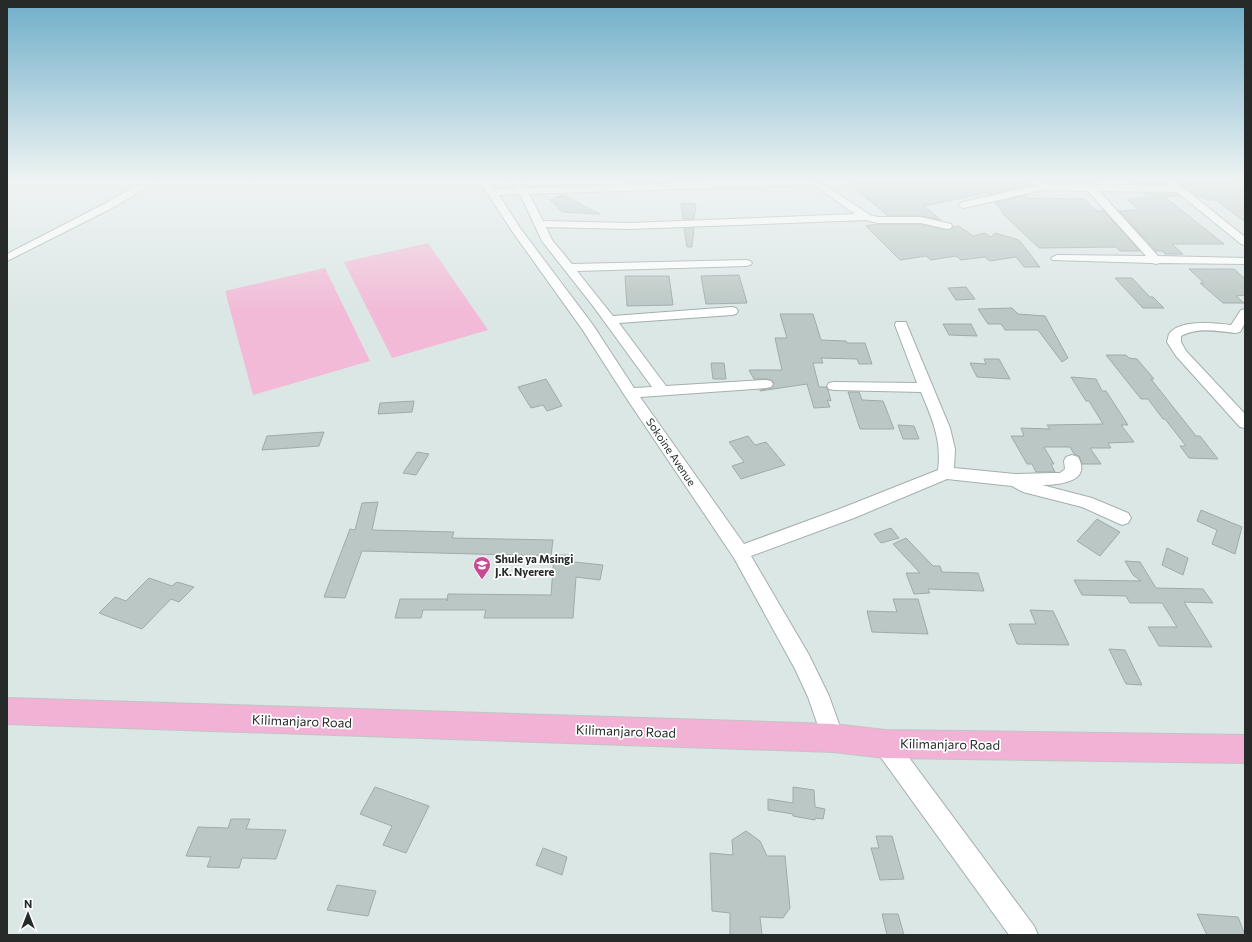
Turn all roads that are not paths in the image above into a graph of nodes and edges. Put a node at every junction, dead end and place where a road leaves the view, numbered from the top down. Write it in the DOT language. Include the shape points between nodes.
graph roads {
  1 [pos="73,224"];
  2 [pos="513,224"];
  3 [pos="540,224"];
  4 [pos="683,224"];
  5 [pos="938,224"];
  6 [pos="1123,224"];
  7 [pos="1223,224"];
  8 [pos="947,226"];
  9 [pos="1245,242"];
  10 [pos="7,258"];
  11 [pos="1056,258"];
  12 [pos="1156,261"];
  13 [pos="1245,262"];
  14 [pos="746,263"];
  15 [pos="568,268"];
  16 [pos="732,310"];
  17 [pos="1245,313"];
  18 [pos="609,320"];
  19 [pos="901,325"];
  20 [pos="1240,333"];
  21 [pos="766,384"];
  22 [pos="834,386"];
  23 [pos="926,388"];
  24 [pos="662,390"];
  25 [pos="630,394"];
  26 [pos="1245,423"];
  27 [pos="1072,461"];
  28 [pos="946,473"];
  29 [pos="1015,480"];
  30 [pos="1122,518"];
  31 [pos="740,553"];
  32 [pos="7,711"];
  33 [pos="834,738"];
  34 [pos="885,744"];
  35 [pos="1245,749"];
  36 [pos="1025,935"];
  1 -- 10 [label="street"];
  2 -- 25 [label="street, Sokoine Avenue" via="588,328"];
  3 -- 4 [label="street" via="630,226"];
  3 -- 15 [label="street" via="547,240"];
  5 -- 8 [label="street"];
  6 -- 12 [label="street"];
  7 -- 9 [label="street"];
  11 -- 12 [label="street"];
  12 -- 13 [label="street"];
  14 -- 15 [label="street"];
  15 -- 18 [label="street"];
  16 -- 18 [label="street"];
  17 -- 20 [label="street"];
  18 -- 24 [label="street"];
  19 -- 23 [label="street"];
  20 -- 26 [label="street" via="1215,327 1182,329 1175,334 1174,342"];
  21 -- 24 [label="street"];
  22 -- 23 [label="street"];
  23 -- 28 [label="street" via="947,439 949,457"];
  24 -- 25 [label="street"];
  25 -- 31 [label="street, Sokoine Avenue"];
  27 -- 29 [label="street" via="1073,472 1063,478"];
  28 -- 29 [label="street"];
  28 -- 31 [label="street"];
  29 -- 30 [label="street" via="1030,488 1086,502"];
  31 -- 33 [label="street, Sokoine Avenue" via="802,662"];
  32 -- 33 [label="main road, Kilimanjaro Road"];
  33 -- 34 [label="main road, Kilimanjaro Road"];
  34 -- 35 [label="main road, Kilimanjaro Road"];
  34 -- 36 [label="street"];
}
